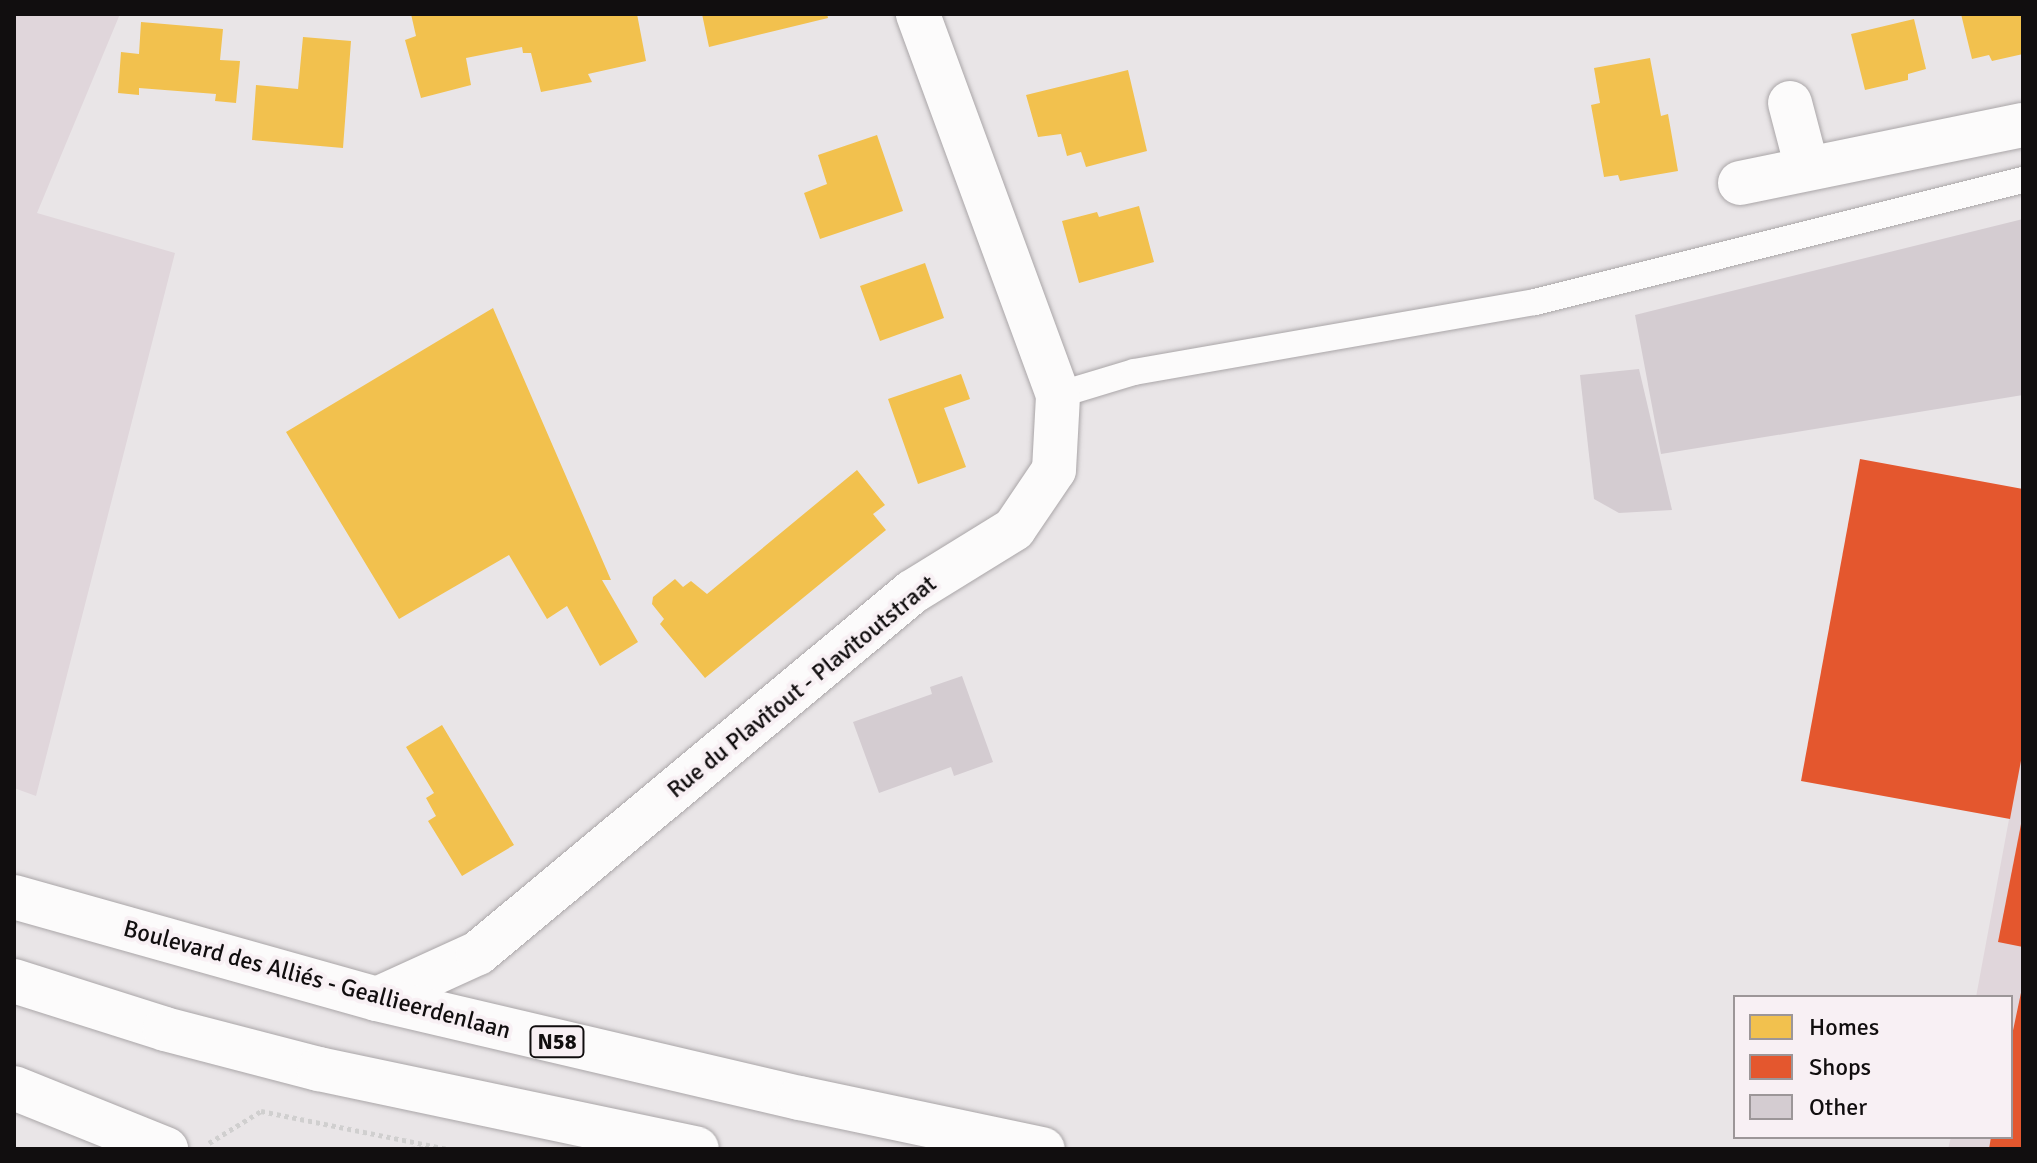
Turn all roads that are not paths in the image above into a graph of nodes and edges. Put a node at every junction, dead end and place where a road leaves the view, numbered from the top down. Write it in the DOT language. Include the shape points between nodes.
graph roads {
  1 [pos="918,14"];
  2 [pos="1790,103"];
  3 [pos="2023,125"];
  4 [pos="1807,168"];
  5 [pos="2023,180"];
  6 [pos="1740,183"];
  7 [pos="1058,395"];
  8 [pos="14,897"];
  9 [pos="14,981"];
  10 [pos="377,999"];
  11 [pos="14,1088"];
  12 [pos="141,1145"];
  13 [pos="697,1149"];
  14 [pos="1043,1149"];
  1 -- 7 [label="main road, Rue du Plavitout - Plavitoutstraat"];
  2 -- 4 [label="main road"];
  3 -- 4 [label="main road"];
  4 -- 6 [label="main road"];
  5 -- 7 [label="lane" via="1535,302 1134,372"];
  7 -- 10 [label="main road, Rue du Plavitout - Plavitoutstraat" via="1054,470 1014,529 912,592 478,953"];
  8 -- 10 [label="main road, Boulevard des Alliés - Geallieerdenlaan / N58"];
  9 -- 13 [label="main road" via="165,1029 319,1069"];
  10 -- 14 [label="main road, Boulevard des Alliés - Geallieerdenlaan / N58"];
  11 -- 12 [label="main road"];
}
